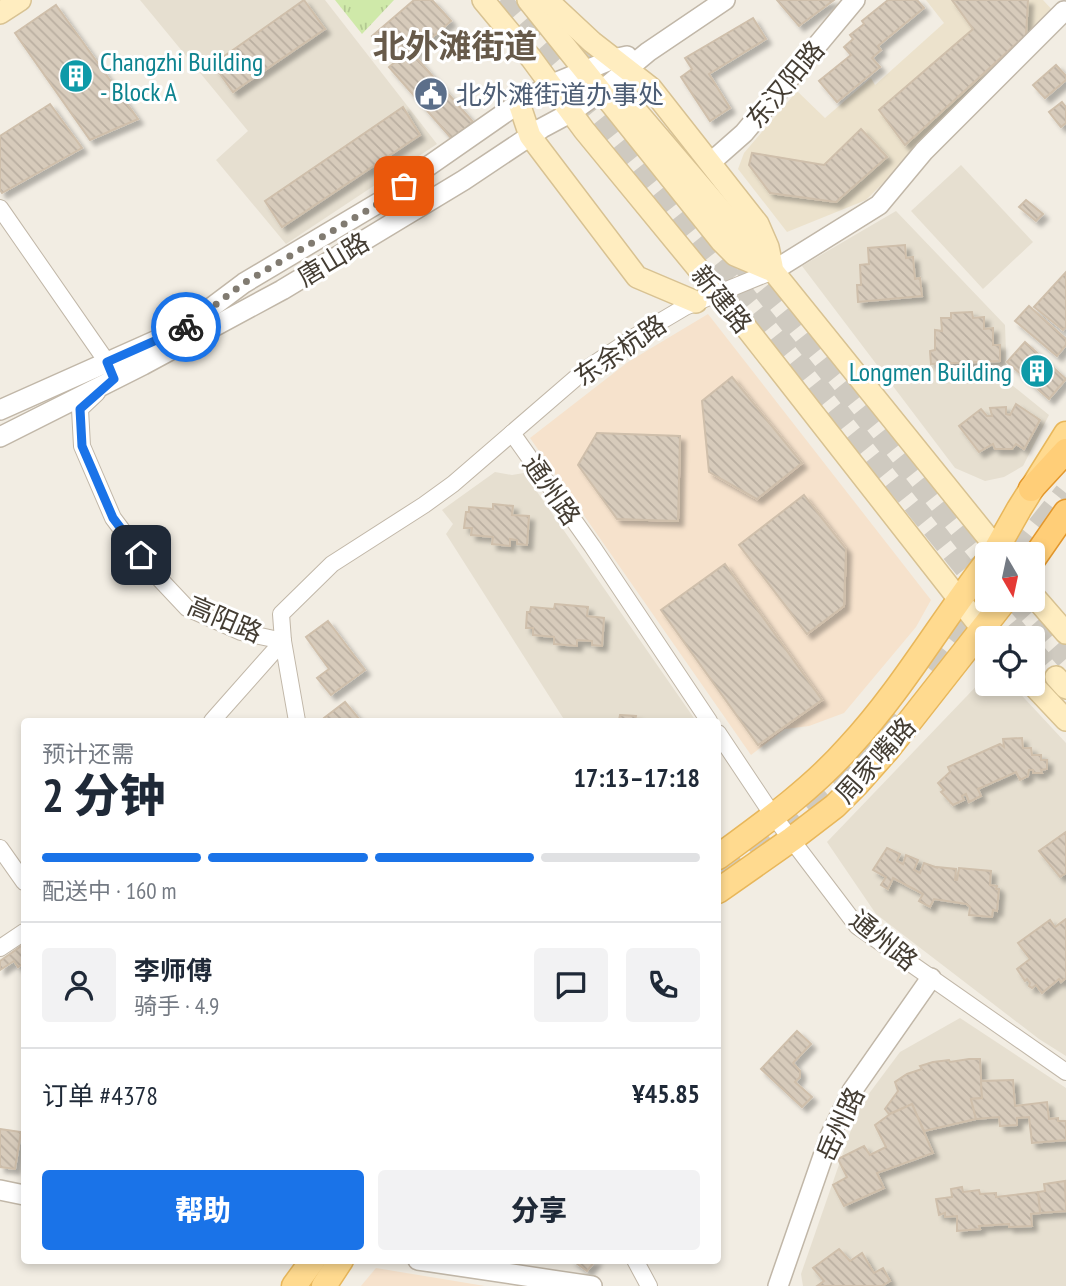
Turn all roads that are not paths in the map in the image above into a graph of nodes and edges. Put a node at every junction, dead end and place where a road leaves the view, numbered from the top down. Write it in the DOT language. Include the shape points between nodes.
graph roads {
  1 [pos="20,0"];
  2 [pos="483,0"];
  3 [pos="528,0"];
  4 [pos="547,0"];
  5 [pos="725,0"];
  6 [pos="855,0"];
  7 [pos="1061,8"];
  8 [pos="0,13"];
  9 [pos="621,64"];
  10 [pos="585,71"];
  11 [pos="550,85"];
  12 [pos="601,91"];
  13 [pos="519,103"];
  14 [pos="633,107"];
  15 [pos="570,113"];
  16 [pos="530,136"];
  17 [pos="710,163"];
  18 [pos="0,208"];
  19 [pos="773,271"];
  20 [pos="718,294"];
  21 [pos="696,302"];
  22 [pos="110,370"];
  23 [pos="0,410"];
  24 [pos="512,433"];
  25 [pos="1066,435"];
  26 [pos="0,437"];
  27 [pos="1066,451"];
  28 [pos="1031,489"];
  29 [pos="1066,512"];
  30 [pos="1066,530"];
  31 [pos="985,542"];
  32 [pos="1002,542"];
  33 [pos="1045,542"];
  34 [pos="1045,553"];
  35 [pos="975,579"];
  36 [pos="958,600"];
  37 [pos="1045,609"];
  38 [pos="979,626"];
  39 [pos="1066,633"];
  40 [pos="283,641"];
  41 [pos="975,647"];
  42 [pos="1043,696"];
  43 [pos="215,718"];
  44 [pos="297,718"];
  45 [pos="707,718"];
  46 [pos="1066,720"];
  47 [pos="721,738"];
  48 [pos="772,814"];
  49 [pos="792,839"];
  50 [pos="0,848"];
  51 [pos="721,855"];
  52 [pos="21,878"];
  53 [pos="721,889"];
  54 [pos="21,934"];
  55 [pos="0,948"];
  56 [pos="931,978"];
  57 [pos="1066,1072"];
  58 [pos="0,1190"];
  59 [pos="21,1194"];
  60 [pos="310,1264"];
  61 [pos="338,1264"];
  62 [pos="445,1264"];
  63 [pos="637,1264"];
  64 [pos="294,1286"];
  65 [pos="324,1286"];
  66 [pos="592,1286"];
  67 [pos="649,1286"];
  68 [pos="778,1286"];
  1 -- 8 [label="main road"];
  2 -- 11 [label="main road, 新建路"];
  3 -- 10 [label="main road, 新建路"];
  4 -- 9 [label="main road, 新建路"];
  5 -- 9 [label="street, 唐山路" via="648,52"];
  6 -- 17 [label="street, 东汉阳路" via="744,133"];
  7 -- 19 [label="street, 东余杭路" via="924,151 879,205"];
  9 -- 10 [label="street, 唐山路"];
  9 -- 12 [label="street, 唐山路"];
  9 -- 17 [label="main road, 新建路" via="651,88"];
  10 -- 11 [label="street, 唐山路"];
  10 -- 12 [label="main road, 新建路"];
  11 -- 13 [label="street, 唐山路"];
  11 -- 15 [label="main road, 新建路"];
  12 -- 15 [label="street, 唐山路"];
  12 -- 19 [label="main road, 新建路" via="735,255"];
  13 -- 16 [label="main road"];
  13 -- 22 [label="street, 唐山路" via="390,196"];
  14 -- 19 [label="main road"];
  15 -- 16 [label="street, 唐山路"];
  15 -- 20 [label="main road, 新建路"];
  16 -- 21 [label="main road" via="637,277"];
  16 -- 22 [label="street, 唐山路" via="282,290"];
  17 -- 19 [label="main road, 新建路" via="758,225"];
  18 -- 22 [label="street"];
  19 -- 20 [label="street, 东余杭路"];
  19 -- 31 [label="main road, 新建路"];
  20 -- 21 [label="street, 东余杭路"];
  20 -- 36 [label="main road, 新建路"];
  21 -- 24 [label="street, 东余杭路" via="585,370"];
  22 -- 23 [label="street, 唐山路"];
  22 -- 26 [label="street, 唐山路"];
  22 -- 40 [label="street, 高阳路" via="80,409 82,446 113,518 187,608 241,632"];
  24 -- 40 [label="street, 东余杭路" via="434,498 332,564 281,614"];
  24 -- 45 [label="street, 通州路"];
  25 -- 28 [label="main road, 周家嘴路"];
  27 -- 28 [label="highway"];
  28 -- 32 [label="main road, 周家嘴路"];
  29 -- 33 [label="highway"];
  30 -- 34 [label="main road"];
  35 -- 36 [label="main road, 周家嘴路"];
  36 -- 38 [label="main road, 新建路"];
  36 -- 48 [label="main road, 周家嘴路" via="851,745"];
  37 -- 39 [label="main road"];
  40 -- 43 [label="street"];
  40 -- 44 [label="street, 高阳路"];
  41 -- 49 [label="main road, 周家嘴路" via="856,785"];
  42 -- 46 [label="main road"];
  47 -- 48 [label="street, 通州路"];
  48 -- 49 [label="street, 通州路"];
  48 -- 51 [label="main road, 周家嘴路"];
  49 -- 53 [label="main road, 周家嘴路"];
  49 -- 56 [label="street, 通州路" via="857,926"];
  50 -- 52 [label="street"];
  54 -- 55 [label="street"];
  56 -- 57 [label="street, 通州路"];
  56 -- 68 [label="street, 岳州路" via="852,1091 830,1136"];
  58 -- 59 [label="street"];
  60 -- 64 [label="main road"];
  61 -- 65 [label="main road"];
  62 -- 66 [label="street"];
  63 -- 67 [label="street"];
}
